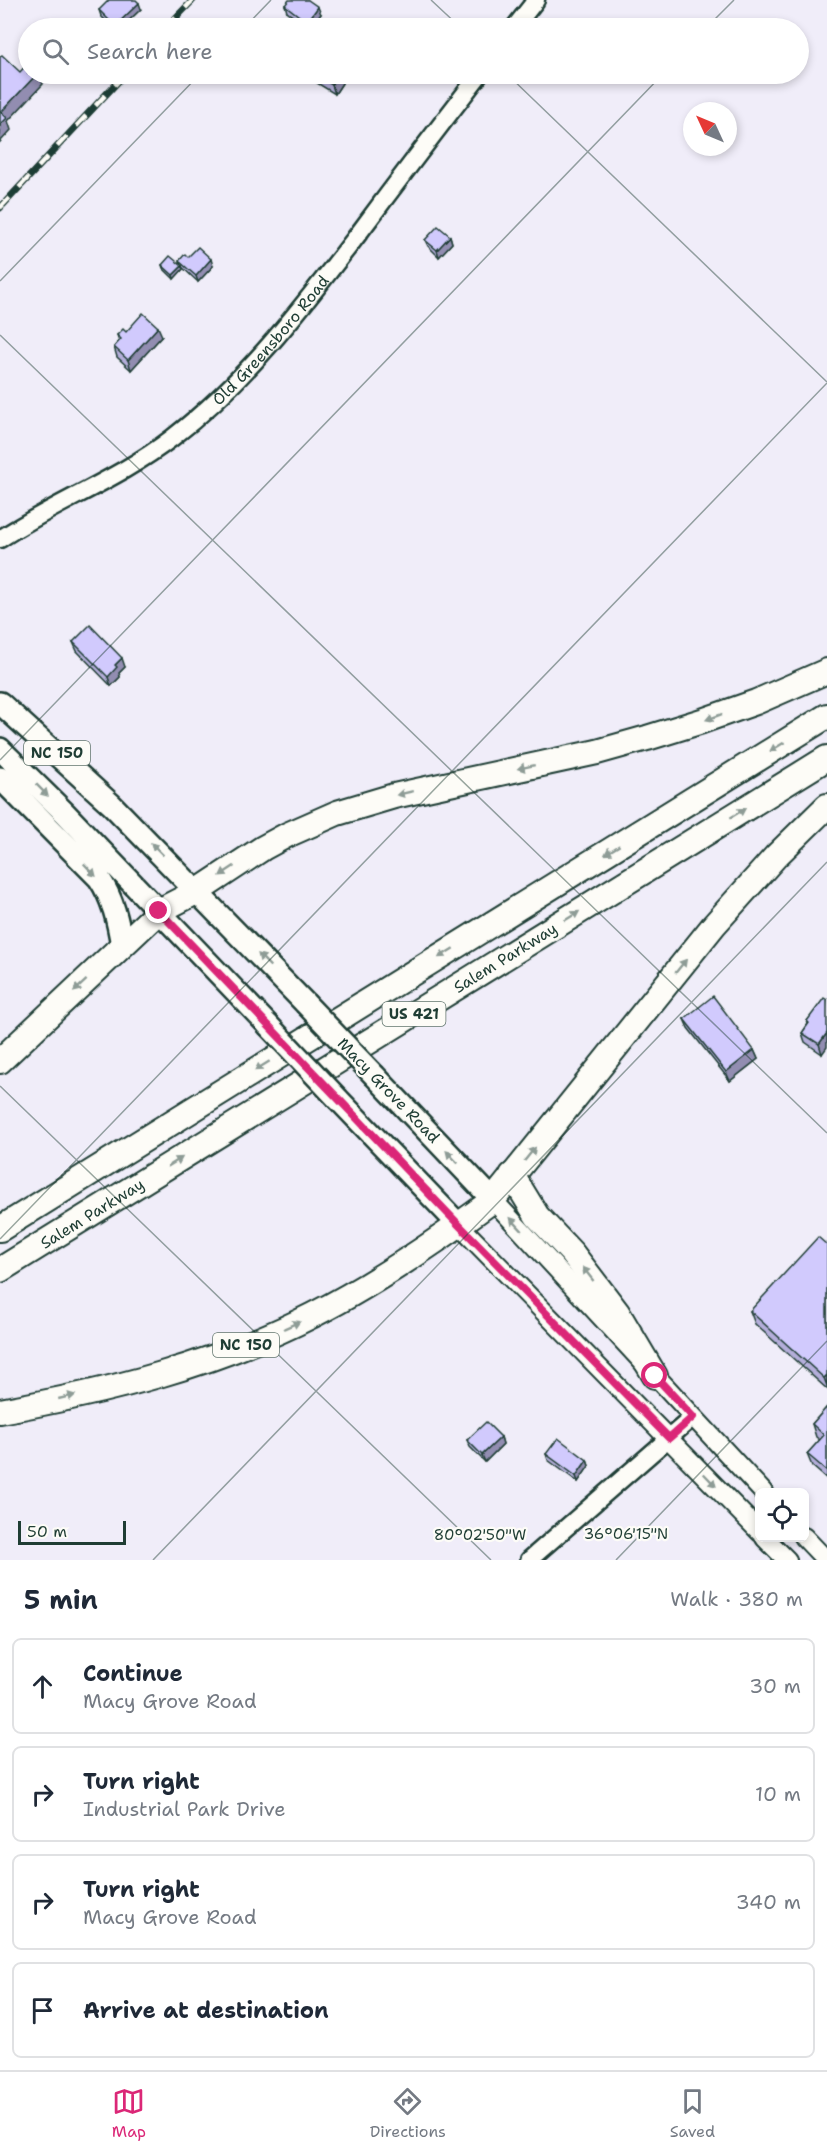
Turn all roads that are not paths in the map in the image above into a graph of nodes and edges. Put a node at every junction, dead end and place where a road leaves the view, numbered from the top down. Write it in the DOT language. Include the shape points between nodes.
graph roads {
  1 [pos="536,0"];
  2 [pos="522,18"];
  3 [pos="472,84"];
  4 [pos="0,539"];
  5 [pos="827,671"];
  6 [pos="0,703"];
  7 [pos="827,716"];
  8 [pos="0,749"];
  9 [pos="827,758"];
  10 [pos="0,778"];
  11 [pos="827,806"];
  12 [pos="198,891"];
  13 [pos="159,911"];
  14 [pos="122,946"];
  15 [pos="0,1061"];
  16 [pos="512,1175"];
  17 [pos="493,1200"];
  18 [pos="459,1225"];
  19 [pos="0,1229"];
  20 [pos="0,1270"];
  21 [pos="655,1376"];
  22 [pos="0,1411"];
  23 [pos="693,1417"];
  24 [pos="669,1438"];
  25 [pos="759,1488"];
  26 [pos="755,1528"];
  27 [pos="769,1542"];
  28 [pos="809,1542"];
  29 [pos="529,1560"];
  30 [pos="787,1560"];
  31 [pos="826,1560"];
  1 -- 2 [label="street"];
  3 -- 4 [label="street, Old Greensboro Road" via="292,320 247,371 172,438 141,460"];
  5 -- 12 [label="highway, one-way" via="745,706 647,738 393,796 337,813 263,848"];
  12 -- 6 [label="main road, Macy Grove Road / NC 150, one-way" via="112,805"];
  7 -- 19 [label="highway, US 421, one-way"];
  8 -- 13 [label="main road, one-way"];
  20 -- 9 [label="highway, Salem Parkway / US 421, one-way"];
  10 -- 14 [label="main road, one-way" via="99,879 111,898"];
  16 -- 11 [label="highway, one-way" via="714,925"];
  12 -- 13 [label="highway"];
  17 -- 12 [label="main road, Macy Grove Road / NC 150, one-way, bridge"];
  13 -- 14 [label="highway"];
  13 -- 18 [label="main road, bridge"];
  14 -- 15 [label="highway, one-way"];
  16 -- 17 [label="highway"];
  21 -- 16 [label="highway, one-way" via="617,1312 533,1210"];
  17 -- 18 [label="highway, NC 150"];
  21 -- 17 [label="main road, Macy Grove Road, one-way"];
  22 -- 18 [label="highway, NC 150, one-way" via="131,1383 225,1353 348,1296"];
  18 -- 24 [label="main road"];
  21 -- 23 [label="main road, Macy Grove Road"];
  23 -- 24 [label="street"];
  23 -- 25 [label="main road, Macy Grove Road"];
  24 -- 26 [label="main road, one-way"];
  24 -- 29 [label="street"];
  27 -- 30 [label="main road"];
  28 -- 31 [label="main road"];
}
